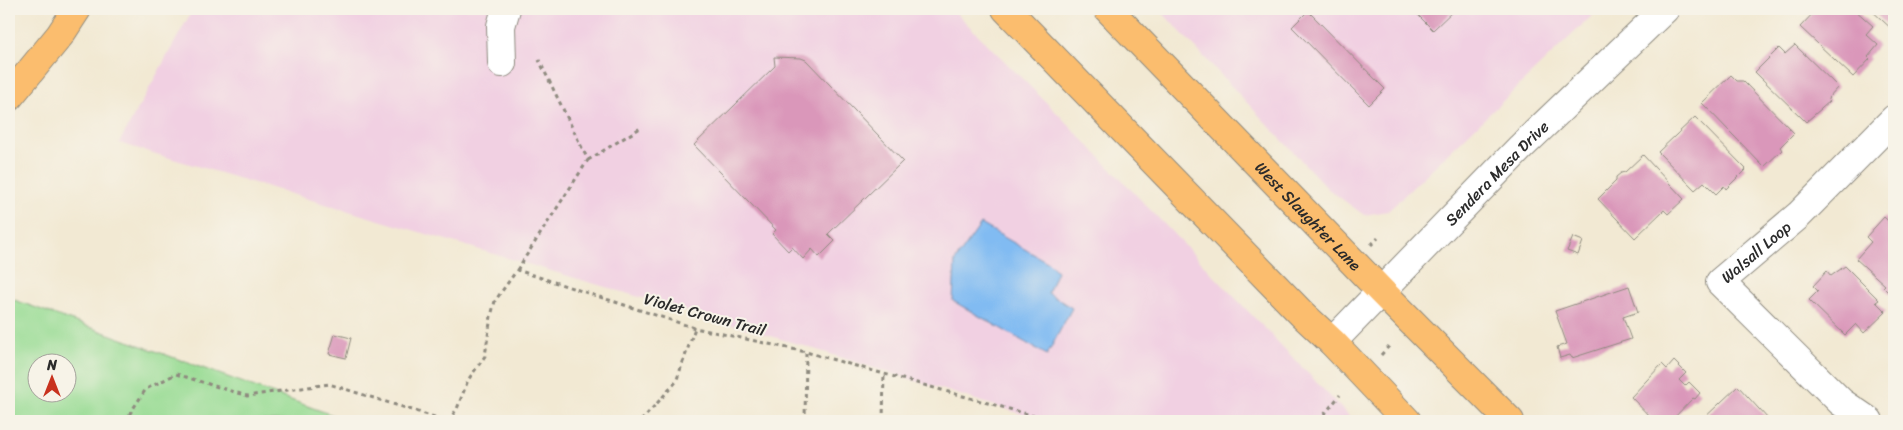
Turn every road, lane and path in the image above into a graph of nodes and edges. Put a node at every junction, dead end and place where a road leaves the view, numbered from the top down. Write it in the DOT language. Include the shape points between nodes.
graph roads {
  1 [pos="77,9"];
  2 [pos="506,9"];
  3 [pos="1006,9"];
  4 [pos="1665,9"];
  5 [pos="1107,11"];
  6 [pos="539,60"];
  7 [pos="502,63"];
  8 [pos="9,97"];
  9 [pos="1894,119"];
  10 [pos="642,127"];
  11 [pos="588,160"];
  12 [pos="517,270"];
  13 [pos="1381,291"];
  14 [pos="695,328"];
  15 [pos="1332,342"];
  16 [pos="806,352"];
  17 [pos="884,372"];
  18 [pos="1340,395"];
  19 [pos="125,421"];
  20 [pos="448,421"];
  21 [pos="641,421"];
  22 [pos="805,421"];
  23 [pos="883,421"];
  24 [pos="1052,421"];
  25 [pos="1319,421"];
  26 [pos="1406,421"];
  27 [pos="1510,421"];
  28 [pos="1869,421"];
  1 -- 8 [label="main road"];
  2 -- 7 [label="street" via="501,26"];
  3 -- 15 [label="main road"];
  4 -- 13 [label="street, Sendera Mesa Drive" via="1521,146"];
  5 -- 13 [label="main road, West Slaughter Lane"];
  6 -- 11 [label="path"];
  9 -- 28 [label="street, Walsall Loop" via="1798,215 1720,282 1842,402"];
  10 -- 11 [label="path"];
  11 -- 12 [label="path"];
  12 -- 14 [label="path, Violet Crown Trail"];
  12 -- 20 [label="path" via="495,302 485,356 468,380 457,409"];
  13 -- 15 [label="street, Sendera Mesa Drive"];
  13 -- 27 [label="main road, West Slaughter Lane"];
  14 -- 16 [label="path, Violet Crown Trail"];
  14 -- 21 [label="path" via="676,382"];
  15 -- 26 [label="main road"];
  16 -- 17 [label="path, Violet Crown Trail"];
  16 -- 22 [label="path"];
  17 -- 23 [label="path"];
  17 -- 24 [label="path, Violet Crown Trail"];
  18 -- 25 [label="path"];
  19 -- 20 [label="path" via="146,389 176,374 247,396 329,384"];
}
